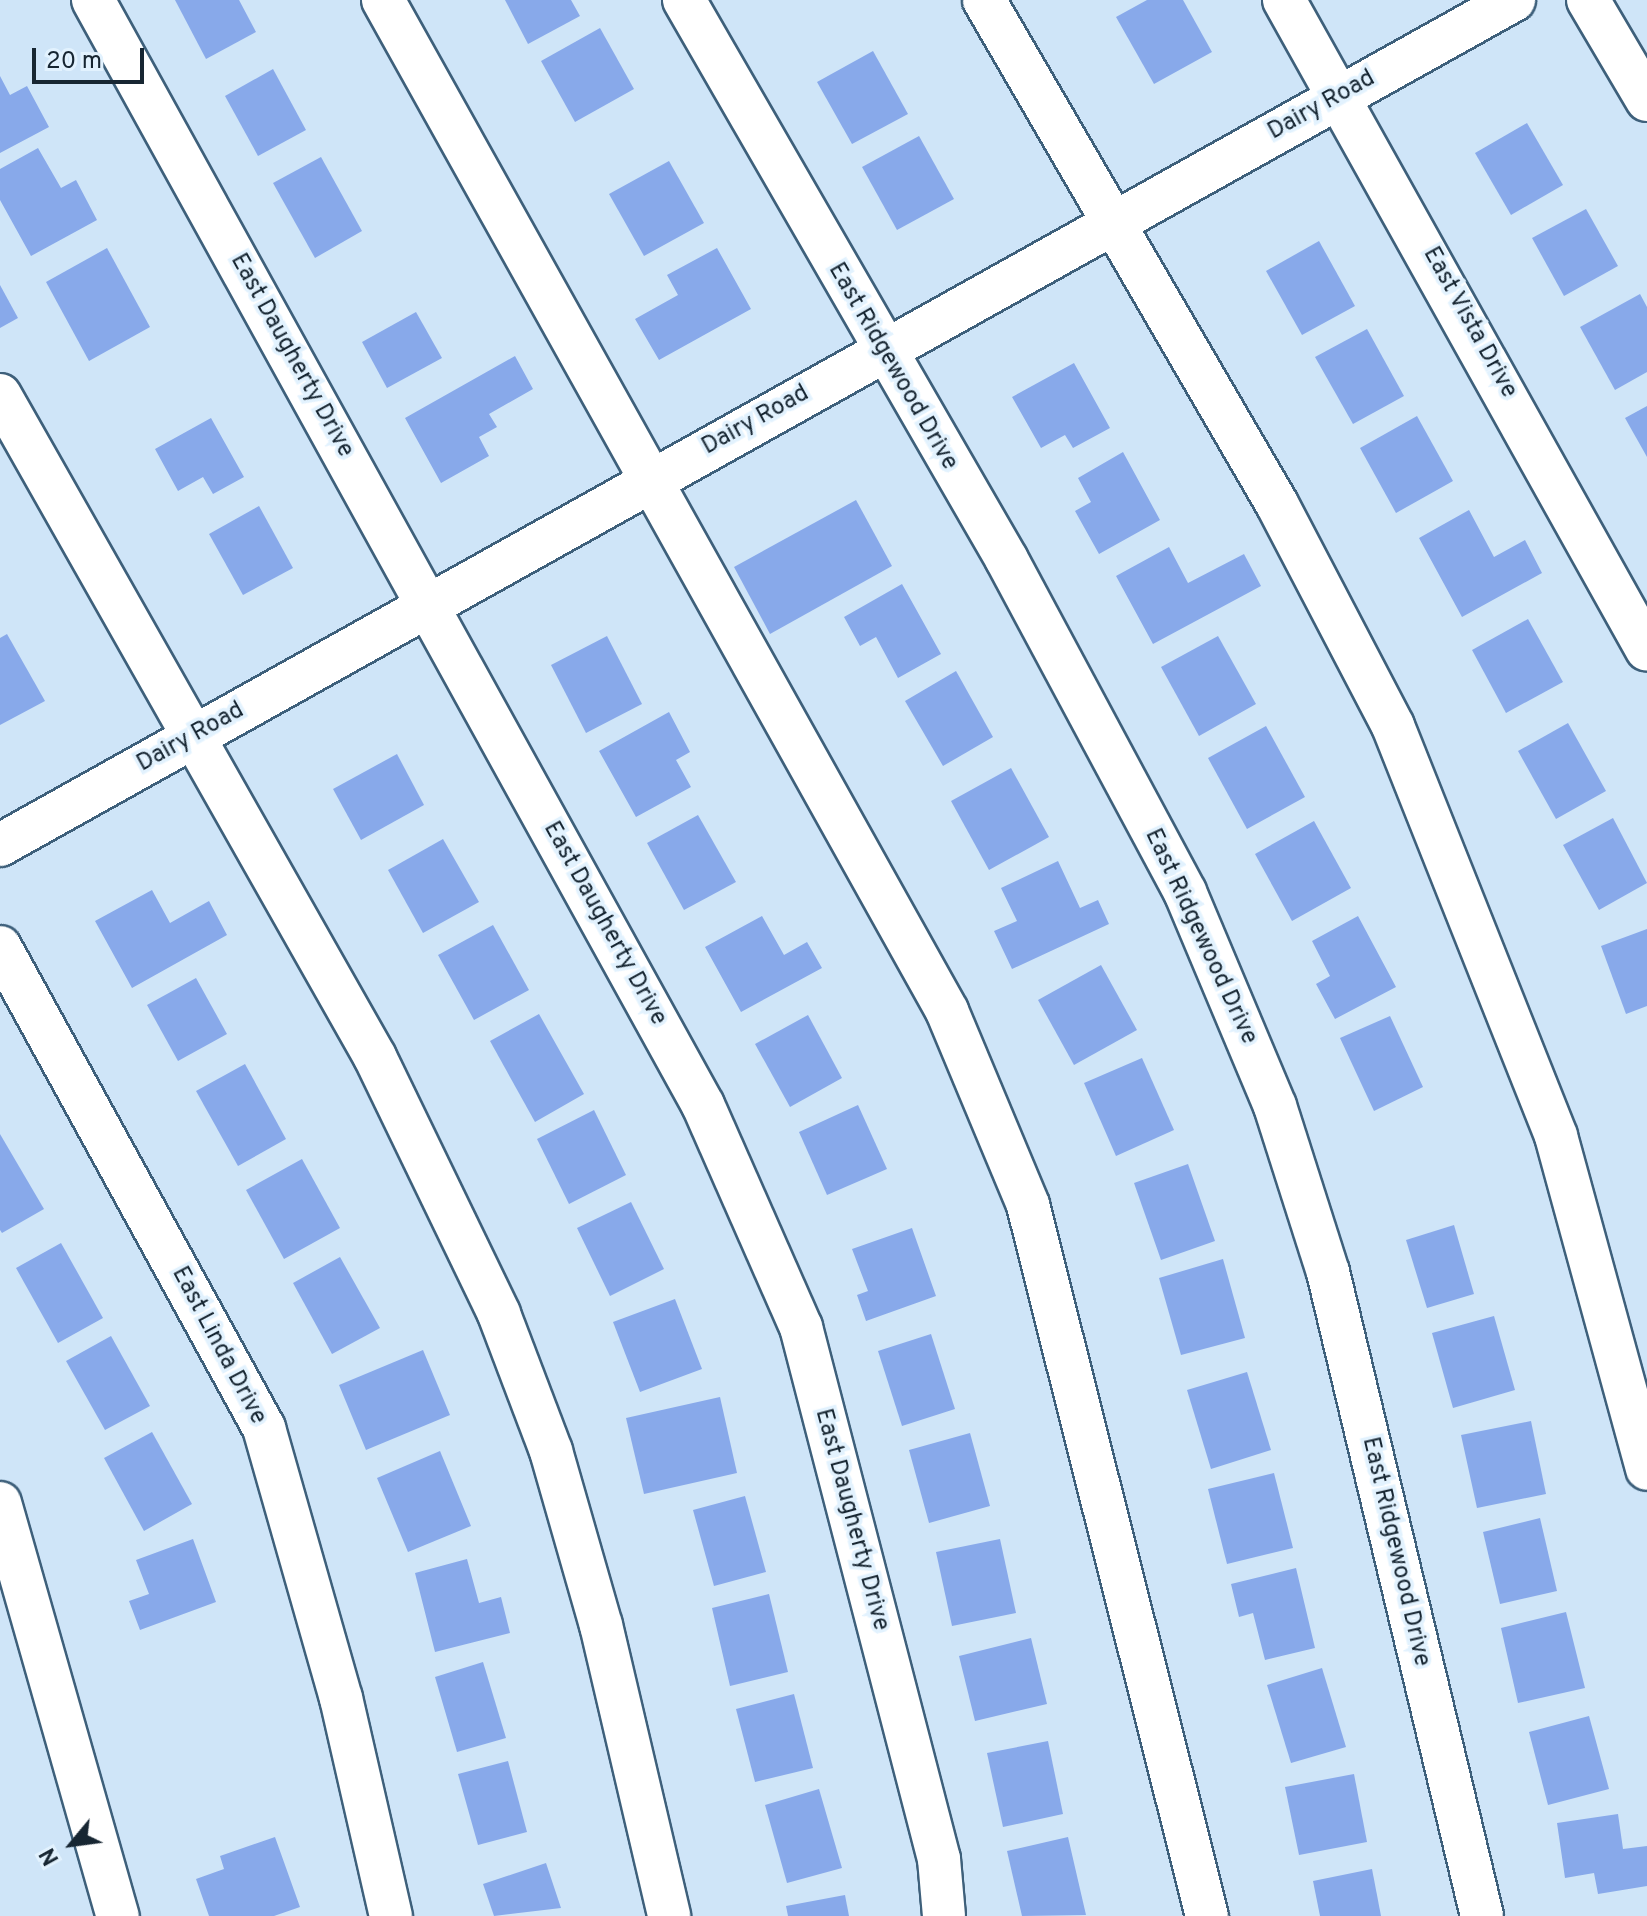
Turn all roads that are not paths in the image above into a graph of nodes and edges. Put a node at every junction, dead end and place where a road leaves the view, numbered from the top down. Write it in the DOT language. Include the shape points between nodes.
graph roads {
  1 [pos="93,0"];
  2 [pos="383,0"];
  3 [pos="684,0"];
  4 [pos="984,0"];
  5 [pos="1284,0"];
  6 [pos="1514,0"];
  7 [pos="1588,0"];
  8 [pos="1338,97"];
  9 [pos="1647,100"];
  10 [pos="1110,224"];
  11 [pos="881,352"];
  12 [pos="0,395"];
  13 [pos="652,479"];
  14 [pos="429,603"];
  15 [pos="1647,650"];
  16 [pos="192,737"];
  17 [pos="0,845"];
  18 [pos="0,947"];
  19 [pos="1647,1469"];
  20 [pos="0,1503"];
  21 [pos="118,1916"];
  22 [pos="391,1916"];
  23 [pos="669,1916"];
  24 [pos="944,1916"];
  25 [pos="1207,1916"];
  26 [pos="1482,1916"];
  1 -- 14 [label="street, East Daugherty Drive"];
  2 -- 13 [label="street"];
  3 -- 11 [label="street, East Ridgewood Drive"];
  4 -- 10 [label="street"];
  5 -- 8 [label="street, East Vista Drive"];
  6 -- 8 [label="street, Dairy Road"];
  7 -- 9 [label="street"];
  8 -- 10 [label="street, Dairy Road"];
  8 -- 15 [label="street, East Vista Drive"];
  10 -- 11 [label="street, Dairy Road"];
  10 -- 19 [label="street" via="1277,504 1393,726 1556,1136"];
  11 -- 13 [label="street, Dairy Road"];
  11 -- 26 [label="street, East Ridgewood Drive" via="1007,560 1185,892 1275,1106 1328,1272"];
  12 -- 16 [label="street"];
  13 -- 14 [label="street, Dairy Road"];
  13 -- 25 [label="street" via="947,1011 1028,1205"];
  14 -- 16 [label="street, Dairy Road"];
  14 -- 24 [label="street, East Daugherty Drive" via="703,1105 801,1327 939,1859"];
  16 -- 17 [label="street, Dairy Road"];
  16 -- 23 [label="street" via="382,1070 499,1314 551,1451 601,1625"];
  18 -- 22 [label="street, East Linda Drive" via="264,1428 341,1698"];
  20 -- 21 [label="street"];
}
